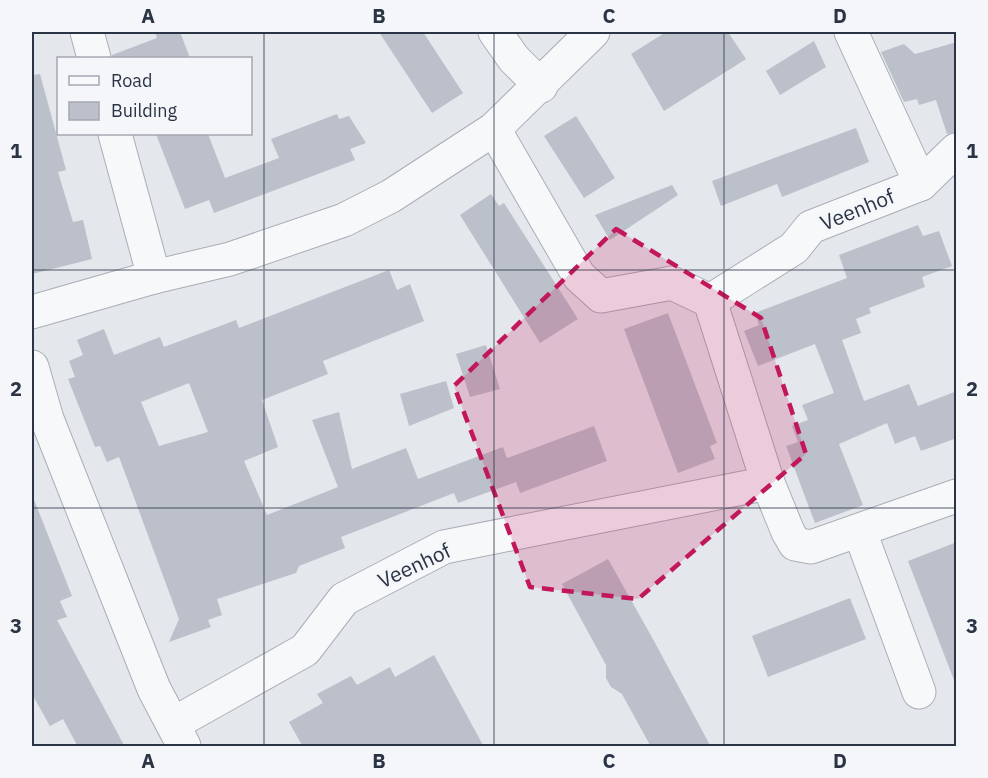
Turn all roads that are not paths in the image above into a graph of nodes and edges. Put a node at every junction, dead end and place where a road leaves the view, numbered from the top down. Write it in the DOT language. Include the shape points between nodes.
graph roads {
  1 [pos="87,32"];
  2 [pos="495,32"];
  3 [pos="593,32"];
  4 [pos="851,32"];
  5 [pos="94,57"];
  6 [pos="541,86"];
  7 [pos="494,129"];
  8 [pos="115,135"];
  9 [pos="953,165"];
  10 [pos="921,184"];
  11 [pos="154,277"];
  12 [pos="710,300"];
  13 [pos="32,312"];
  14 [pos="32,367"];
  15 [pos="768,483"];
  16 [pos="957,496"];
  17 [pos="860,532"];
  18 [pos="919,692"];
  19 [pos="178,735"];
  1 -- 5 [label="street"];
  2 -- 6 [label="street" via="514,59"];
  3 -- 6 [label="street"];
  4 -- 10 [label="street, Veenhof"];
  6 -- 7 [label="street"];
  7 -- 11 [label="street" via="392,196 344,220 230,259"];
  7 -- 12 [label="street" via="579,276 601,296 672,283"];
  8 -- 11 [label="street"];
  9 -- 10 [label="street, Veenhof"];
  10 -- 12 [label="street, Veenhof" via="811,227 794,248"];
  11 -- 13 [label="street"];
  12 -- 15 [label="street"];
  14 -- 19 [label="street, Veenhof" via="48,419 149,678"];
  15 -- 17 [label="street" via="795,544 811,547"];
  15 -- 19 [label="street, Veenhof" via="444,548 344,599 305,650"];
  16 -- 17 [label="street"];
  17 -- 18 [label="street"];
}
